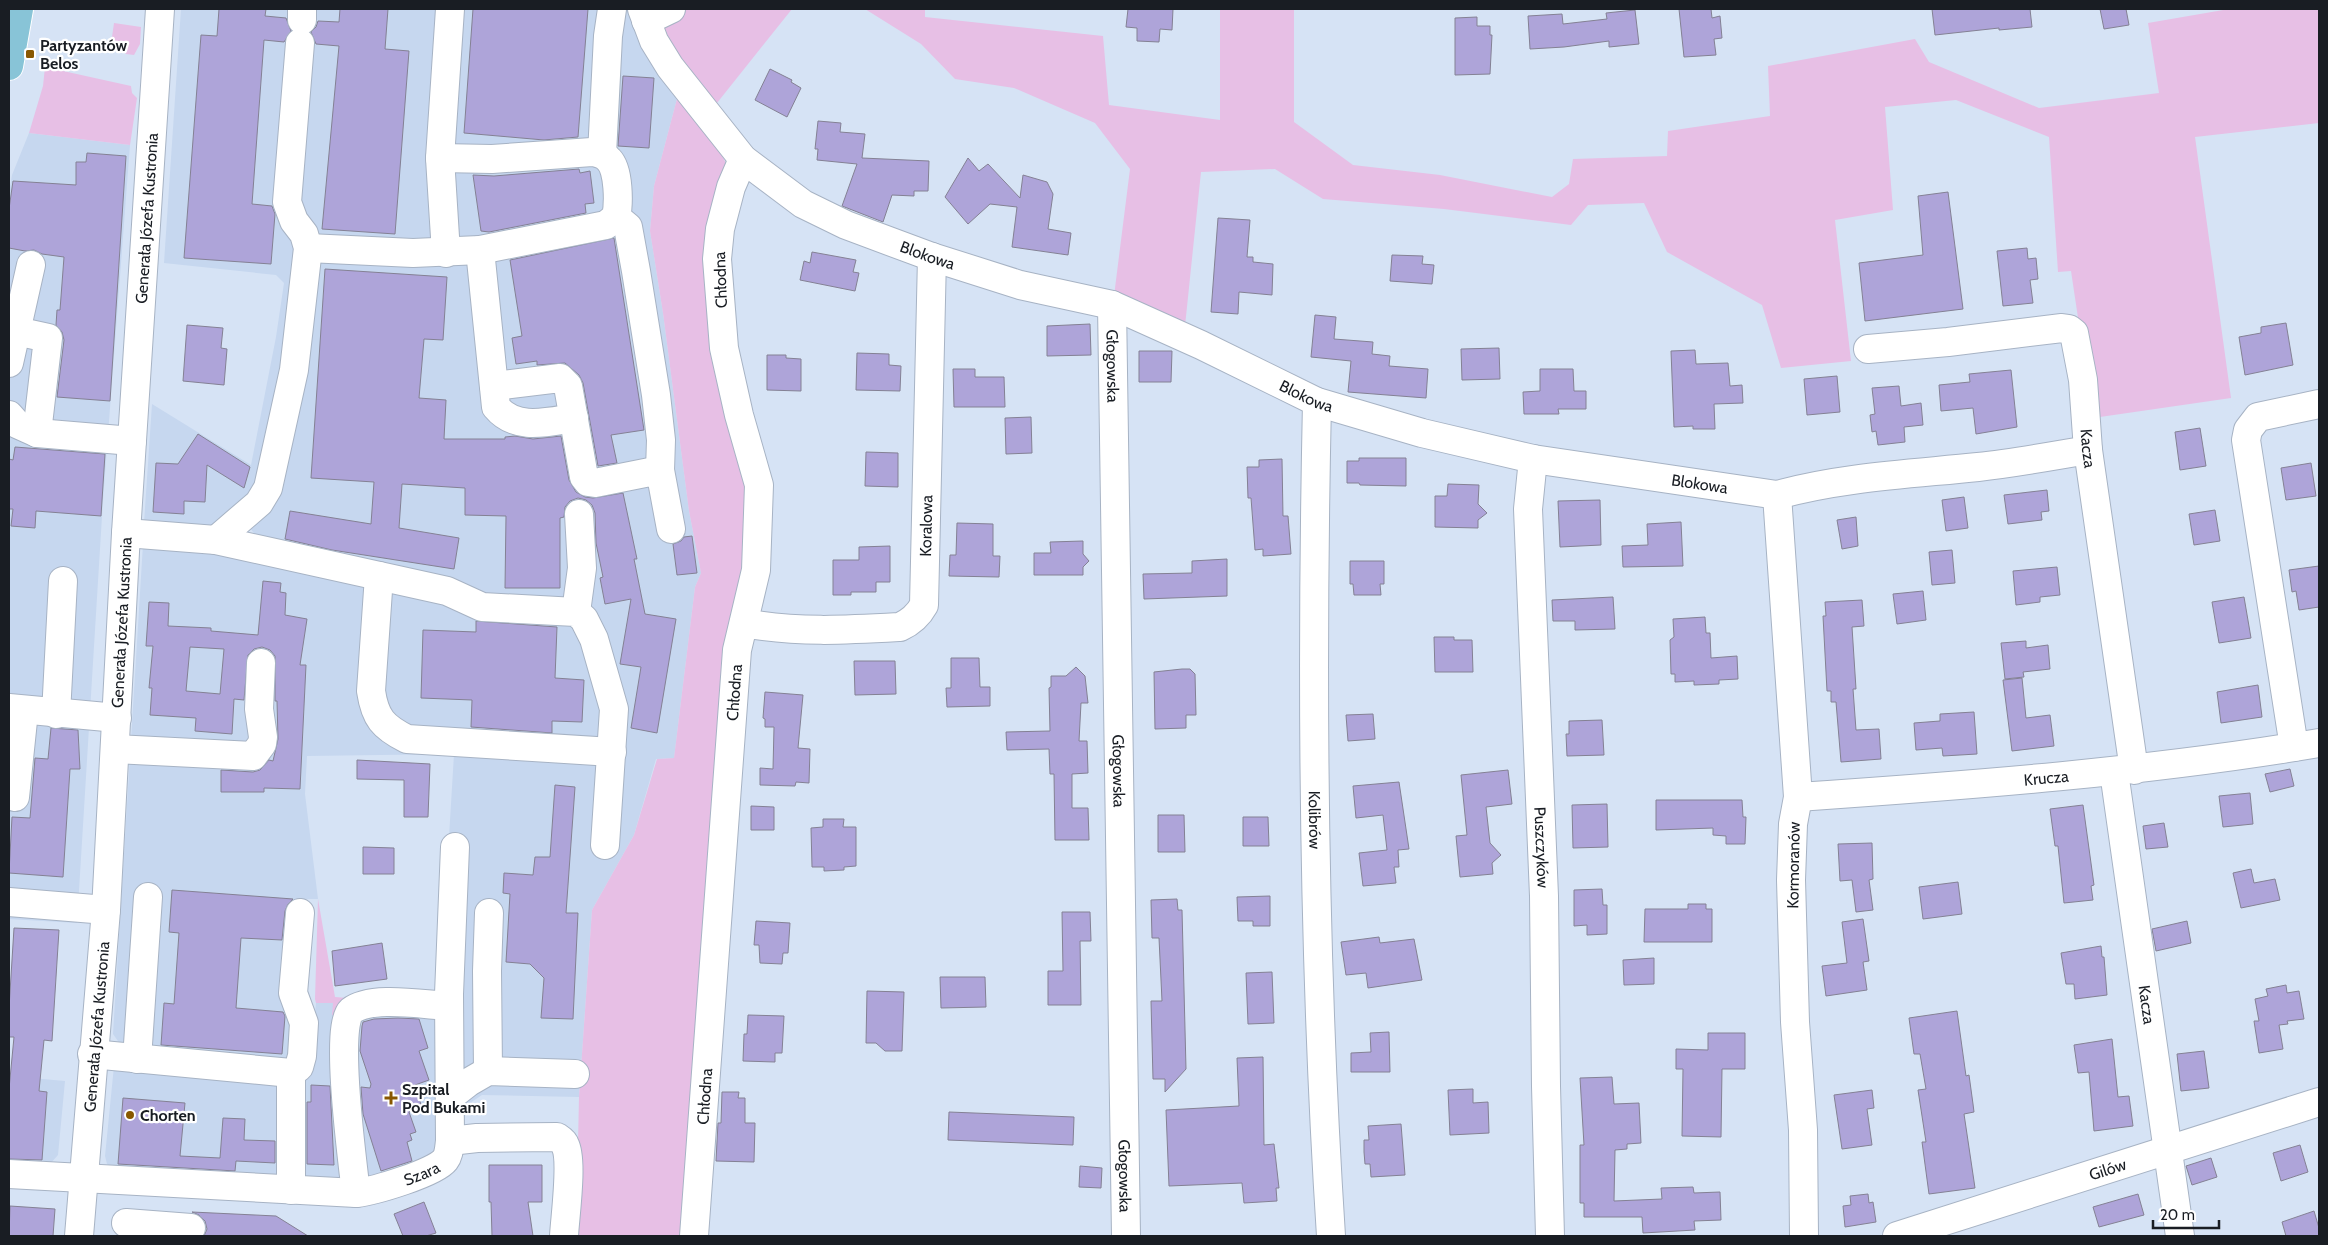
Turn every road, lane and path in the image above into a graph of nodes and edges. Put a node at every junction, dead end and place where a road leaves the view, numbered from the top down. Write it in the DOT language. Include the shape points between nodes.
graph roads {
  1 [pos="19,9"];
  2 [pos="160,9"];
  3 [pos="450,9"];
  4 [pos="612,9"];
  5 [pos="671,9"];
  6 [pos="644,15"];
  7 [pos="302,24"];
  8 [pos="9,66"];
  9 [pos="602,154"];
  10 [pos="440,158"];
  11 [pos="743,159"];
  12 [pos="616,217"];
  13 [pos="308,248"];
  14 [pos="480,250"];
  15 [pos="446,253"];
  16 [pos="932,257"];
  17 [pos="31,265"];
  18 [pos="1112,305"];
  19 [pos="16,330"];
  20 [pos="1868,349"];
  21 [pos="9,363"];
  22 [pos="494,386"];
  23 [pos="1317,402"];
  24 [pos="2319,404"];
  25 [pos="9,415"];
  26 [pos="574,418"];
  27 [pos="37,433"];
  28 [pos="132,441"];
  29 [pos="2088,450"];
  30 [pos="1533,459"];
  31 [pos="660,470"];
  32 [pos="1777,495"];
  33 [pos="579,514"];
  34 [pos="671,529"];
  35 [pos="126,533"];
  36 [pos="216,540"];
  37 [pos="379,576"];
  38 [pos="63,581"];
  39 [pos="576,612"];
  40 [pos="744,623"];
  41 [pos="261,663"];
  42 [pos="16,710"];
  43 [pos="56,714"];
  44 [pos="117,718"];
  45 [pos="2307,745"];
  46 [pos="115,749"];
  47 [pos="612,752"];
  48 [pos="2124,771"];
  49 [pos="15,797"];
  50 [pos="1798,797"];
  51 [pos="605,845"];
  52 [pos="455,847"];
  53 [pos="148,897"];
  54 [pos="9,902"];
  55 [pos="106,910"];
  56 [pos="489,912"];
  57 [pos="300,913"];
  58 [pos="487,995"];
  59 [pos="449,1000"];
  60 [pos="92,1054"];
  61 [pos="137,1059"];
  62 [pos="488,1071"];
  63 [pos="291,1073"];
  64 [pos="574,1074"];
  65 [pos="451,1096"];
  66 [pos="2319,1102"];
  67 [pos="450,1141"];
  68 [pos="2168,1150"];
  69 [pos="9,1174"];
  70 [pos="82,1179"];
  71 [pos="291,1190"];
  72 [pos="356,1193"];
  73 [pos="126,1222"];
  74 [pos="191,1228"];
  75 [pos="79,1236"];
  76 [pos="564,1236"];
  77 [pos="694,1236"];
  78 [pos="1126,1236"];
  79 [pos="1331,1236"];
  80 [pos="1550,1236"];
  81 [pos="1804,1236"];
  82 [pos="1897,1236"];
  83 [pos="2180,1236"];
  1 -- 8 [label="main road"];
  2 -- 28 [label="street, Generała Józefa Kustronia"];
  3 -- 10 [label="street"];
  4 -- 9 [label="street"];
  5 -- 6 [label="street"];
  6 -- 11 [label="street, Blokowa" via="670,67"];
  7 -- 13 [label="street" via="287,202"];
  9 -- 10 [label="street" via="592,152 492,160"];
  9 -- 12 [label="street" via="613,166 619,201"];
  10 -- 15 [label="street"];
  11 -- 16 [label="street, Blokowa" via="803,204 846,225"];
  11 -- 40 [label="street, Chłodna" via="731,187 720,229 717,259 724,348 759,485 756,570"];
  12 -- 14 [label="street" via="606,225"];
  12 -- 31 [label="street" via="628,227 636,270 656,395 661,440"];
  13 -- 15 [label="street"];
  13 -- 36 [label="street" via="294,370 268,488 259,503"];
  14 -- 15 [label="street"];
  14 -- 22 [label="street"];
  16 -- 18 [label="street, Blokowa" via="1020,285"];
  16 -- 40 [label="street, Koralowa" via="924,604 920,613 908,624 900,626 840,631 769,628"];
  17 -- 19 [label="street"];
  18 -- 23 [label="street, Blokowa"];
  18 -- 78 [label="street, Głogowska"];
  19 -- 21 [label="street"];
  19 -- 27 [label="street" via="48,338"];
  20 -- 29 [label="street, Kacza" via="2069,329 2074,334 2083,380"];
  22 -- 26 [label="street" via="496,408 508,418 534,424"];
  22 -- 26 [label="street" via="560,378 568,386"];
  23 -- 30 [label="street, Blokowa" via="1422,433"];
  23 -- 79 [label="street, Kolibrów" via="1316,848"];
  24 -- 45 [label="street, Krucza" via="2258,417 2248,430 2246,440"];
  25 -- 27 [label="street" via="17,424"];
  26 -- 31 [label="street" via="584,477 588,482"];
  27 -- 28 [label="street"];
  28 -- 35 [label="street, Generała Józefa Kustronia"];
  29 -- 32 [label="street, Blokowa" via="1897,474"];
  29 -- 48 [label="street, Kacza"];
  30 -- 32 [label="street, Blokowa"];
  30 -- 80 [label="street, Puszczyków" via="1528,509 1544,896"];
  31 -- 34 [label="street"];
  32 -- 50 [label="street, Kormoranów"];
  33 -- 39 [label="street" via="582,568"];
  35 -- 36 [label="street"];
  35 -- 44 [label="street, Generała Józefa Kustronia"];
  36 -- 37 [label="street"];
  37 -- 39 [label="street" via="447,591 482,607"];
  37 -- 47 [label="street" via="371,691 381,722 394,733 408,739"];
  38 -- 43 [label="street"];
  39 -- 47 [label="street" via="584,619 594,639 614,709"];
  40 -- 77 [label="street, Chłodna" via="737,650"];
  41 -- 46 [label="street" via="259,709 263,738 253,756"];
  42 -- 43 [label="street"];
  42 -- 49 [label="street"];
  43 -- 44 [label="street"];
  44 -- 46 [label="street, Generała Józefa Kustronia"];
  45 -- 48 [label="street, Krucza"];
  46 -- 55 [label="street, Generała Józefa Kustronia"];
  47 -- 51 [label="street"];
  48 -- 50 [label="street, Krucza"];
  48 -- 68 [label="street, Kacza"];
  50 -- 81 [label="street, Kormoranów" via="1793,824 1791,880"];
  52 -- 59 [label="street, Szara"];
  53 -- 61 [label="street"];
  54 -- 55 [label="street"];
  55 -- 60 [label="street, Generała Józefa Kustronia"];
  56 -- 58 [label="street"];
  57 -- 63 [label="street" via="294,994 304,1023 302,1056 299,1066"];
  58 -- 59 [label="street"];
  58 -- 62 [label="street"];
  59 -- 65 [label="street, Szara"];
  59 -- 72 [label="street" via="390,1002 362,1006 348,1014 344,1046 346,1103"];
  60 -- 61 [label="street"];
  60 -- 70 [label="street, Generała Józefa Kustronia"];
  61 -- 63 [label="street"];
  62 -- 64 [label="street"];
  62 -- 65 [label="street"];
  63 -- 71 [label="street"];
  65 -- 67 [label="street, Szara"];
  66 -- 68 [label="street, Gilów"];
  67 -- 72 [label="street, Szara" via="448,1156 434,1169 368,1192"];
  67 -- 76 [label="street" via="557,1137 562,1140 568,1160"];
  68 -- 82 [label="street, Gilów"];
  68 -- 83 [label="street, Kacza"];
  69 -- 70 [label="street, Szara"];
  70 -- 71 [label="street, Szara"];
  70 -- 75 [label="street, Generała Józefa Kustronia"];
  71 -- 72 [label="street, Szara"];
  73 -- 74 [label="street"];
}
